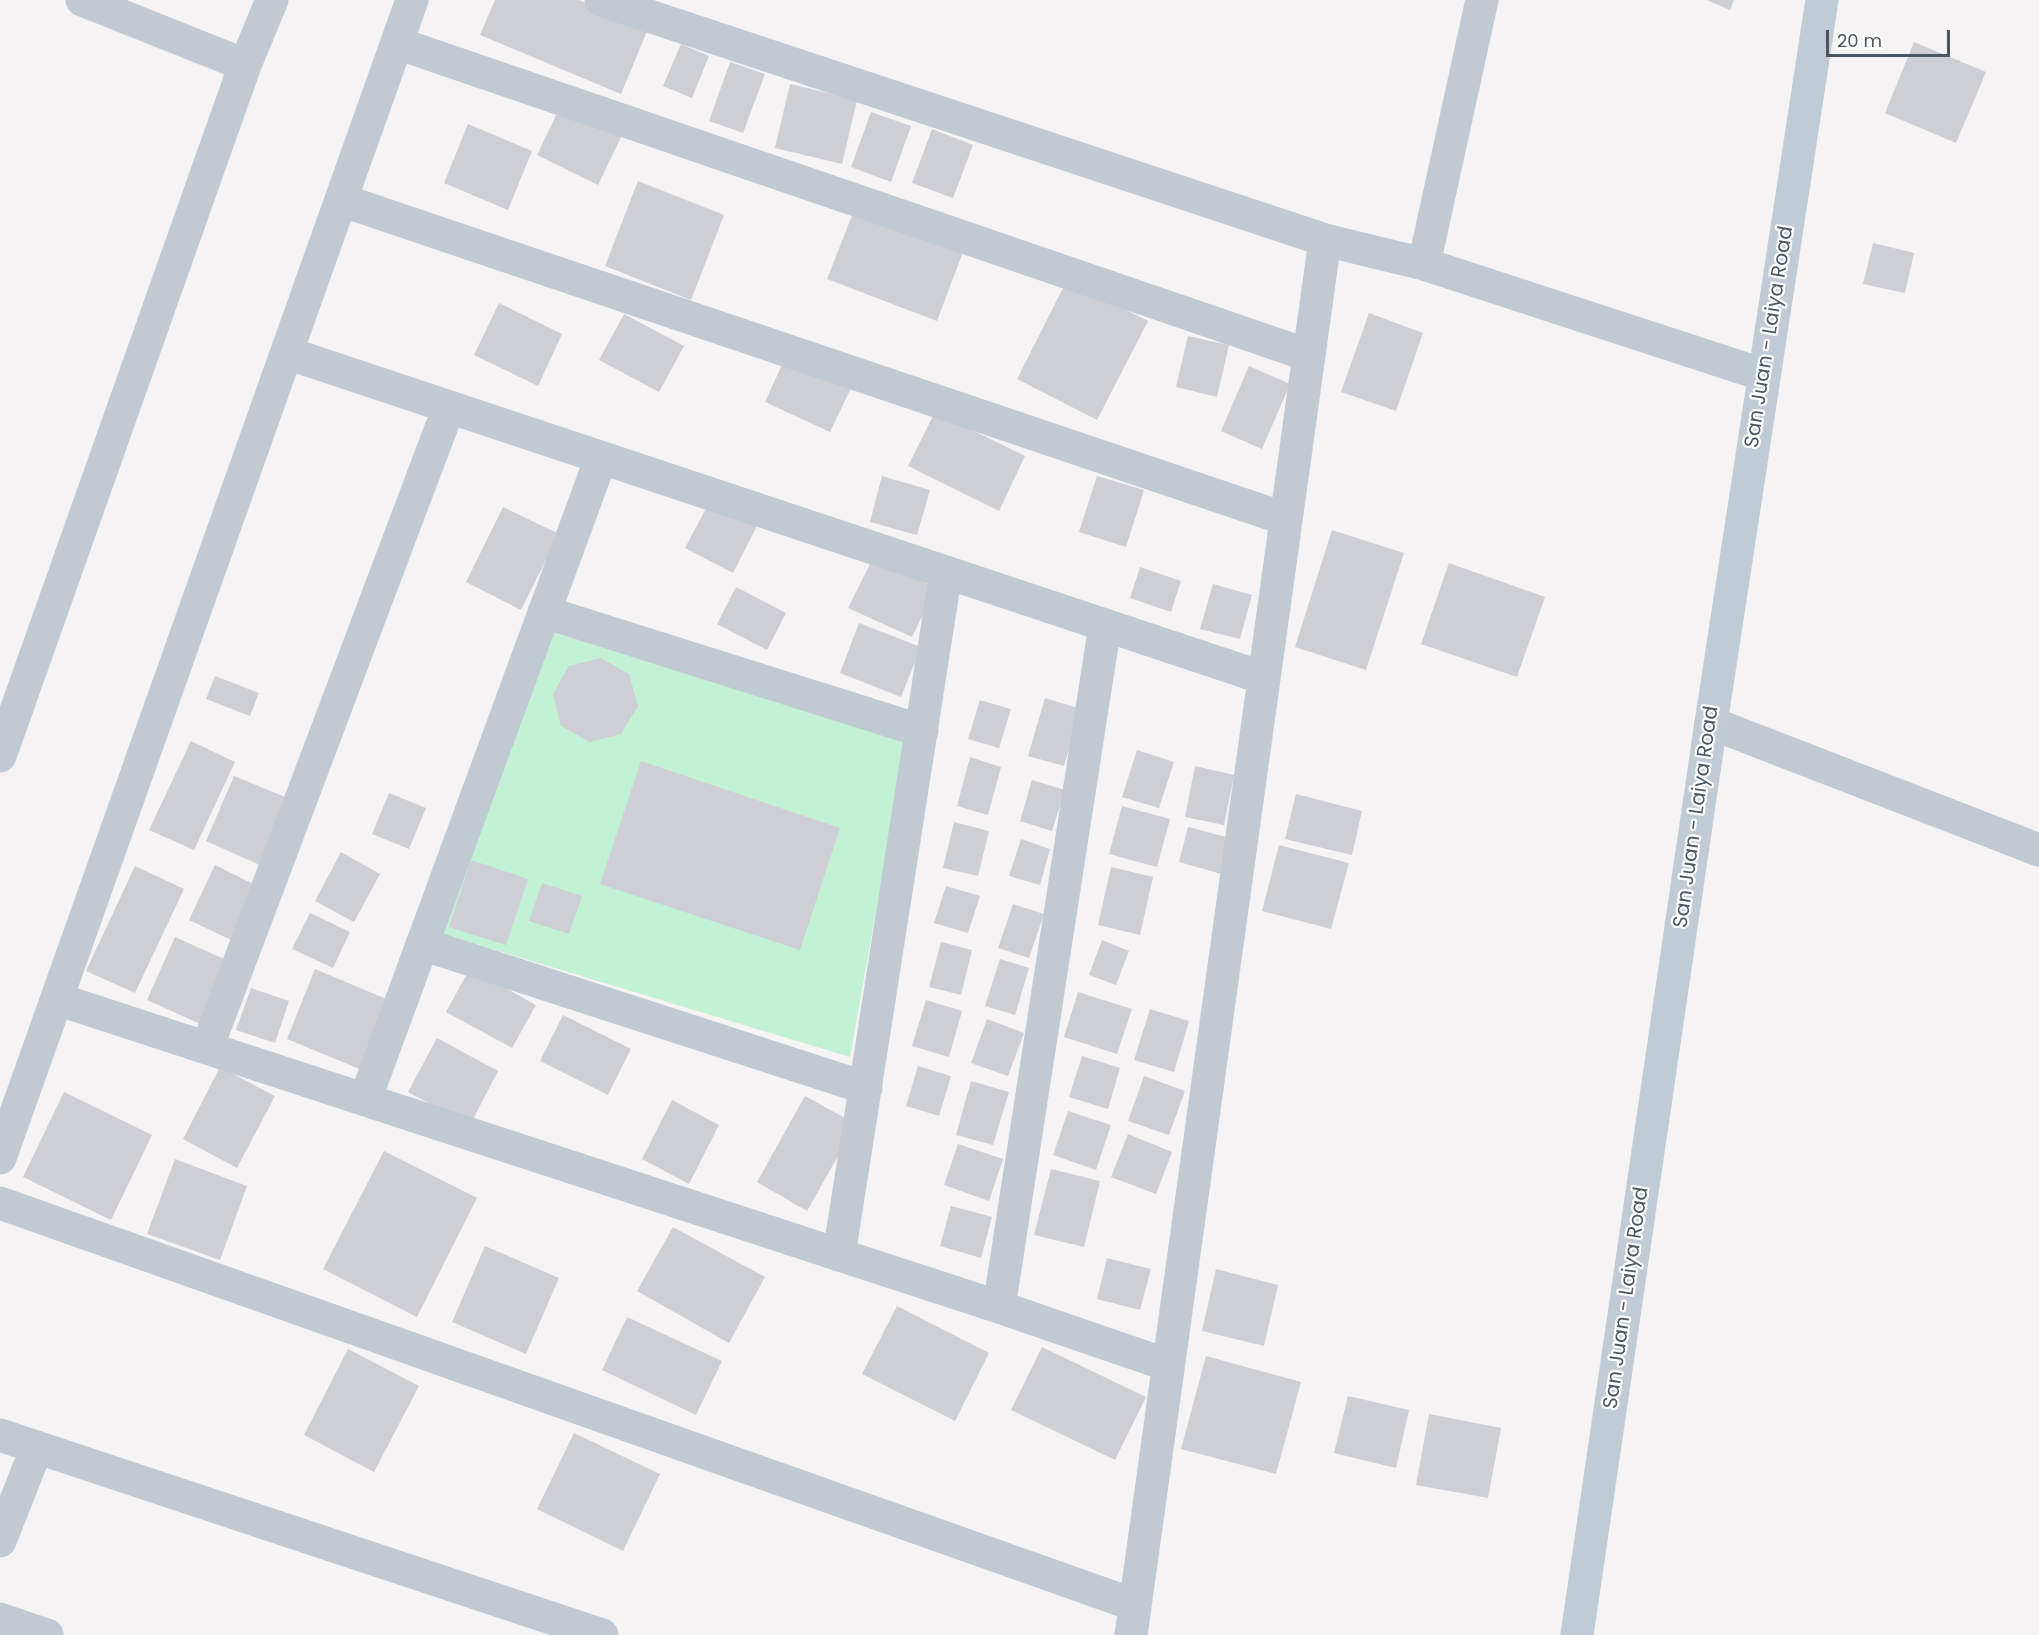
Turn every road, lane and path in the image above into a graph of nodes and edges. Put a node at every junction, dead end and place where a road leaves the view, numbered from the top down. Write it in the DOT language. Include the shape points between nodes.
graph roads {
  1 [pos="82,0"];
  2 [pos="272,0"];
  3 [pos="412,0"];
  4 [pos="601,0"];
  5 [pos="1482,0"];
  6 [pos="1822,0"];
  7 [pos="397,43"];
  8 [pos="245,66"];
  9 [pos="341,200"];
  10 [pos="1324,240"];
  11 [pos="1424,264"];
  12 [pos="287,353"];
  13 [pos="1308,355"];
  14 [pos="1764,375"];
  15 [pos="449,408"];
  16 [pos="601,458"];
  17 [pos="1286,519"];
  18 [pos="946,572"];
  19 [pos="544,612"];
  20 [pos="1105,625"];
  21 [pos="1264,678"];
  22 [pos="1711,723"];
  23 [pos="922,731"];
  24 [pos="0,756"];
  25 [pos="2039,850"];
  26 [pos="422,944"];
  27 [pos="57,999"];
  28 [pos="207,1048"];
  29 [pos="866,1088"];
  30 [pos="365,1100"];
  31 [pos="0,1158"];
  32 [pos="0,1203"];
  33 [pos="839,1255"];
  34 [pos="999,1307"];
  35 [pos="1168,1365"];
  36 [pos="0,1435"];
  37 [pos="37,1447"];
  38 [pos="0,1541"];
  39 [pos="0,1619"];
  40 [pos="1133,1620"];
  41 [pos="47,1635"];
  42 [pos="602,1635"];
  43 [pos="1577,1635"];
  1 -- 8 [label="street"];
  2 -- 8 [label="street"];
  3 -- 7 [label="street"];
  4 -- 10 [label="street"];
  5 -- 11 [label="street"];
  6 -- 14 [label="main road, San Juan - Laiya Road"];
  7 -- 9 [label="street"];
  7 -- 13 [label="street"];
  8 -- 24 [label="street"];
  9 -- 12 [label="street"];
  9 -- 17 [label="street"];
  10 -- 11 [label="street"];
  10 -- 13 [label="street"];
  11 -- 14 [label="street"];
  12 -- 15 [label="street"];
  12 -- 27 [label="street"];
  13 -- 17 [label="street"];
  14 -- 22 [label="main road, San Juan - Laiya Road"];
  15 -- 16 [label="street"];
  15 -- 28 [label="street"];
  16 -- 18 [label="street"];
  16 -- 19 [label="street"];
  17 -- 21 [label="street"];
  18 -- 20 [label="street"];
  18 -- 23 [label="street"];
  19 -- 23 [label="street"];
  19 -- 26 [label="street"];
  20 -- 21 [label="street"];
  20 -- 34 [label="street"];
  21 -- 35 [label="street"];
  22 -- 25 [label="street"];
  22 -- 43 [label="main road, San Juan - Laiya Road"];
  23 -- 29 [label="street"];
  26 -- 29 [label="street"];
  26 -- 30 [label="street"];
  27 -- 28 [label="street"];
  27 -- 31 [label="street"];
  28 -- 30 [label="street"];
  29 -- 33 [label="street"];
  30 -- 33 [label="street"];
  32 -- 40 [label="street"];
  33 -- 34 [label="street"];
  34 -- 35 [label="street"];
  35 -- 40 [label="street"];
  36 -- 37 [label="street"];
  37 -- 38 [label="street"];
  37 -- 42 [label="street"];
  39 -- 41 [label="street"];
}
